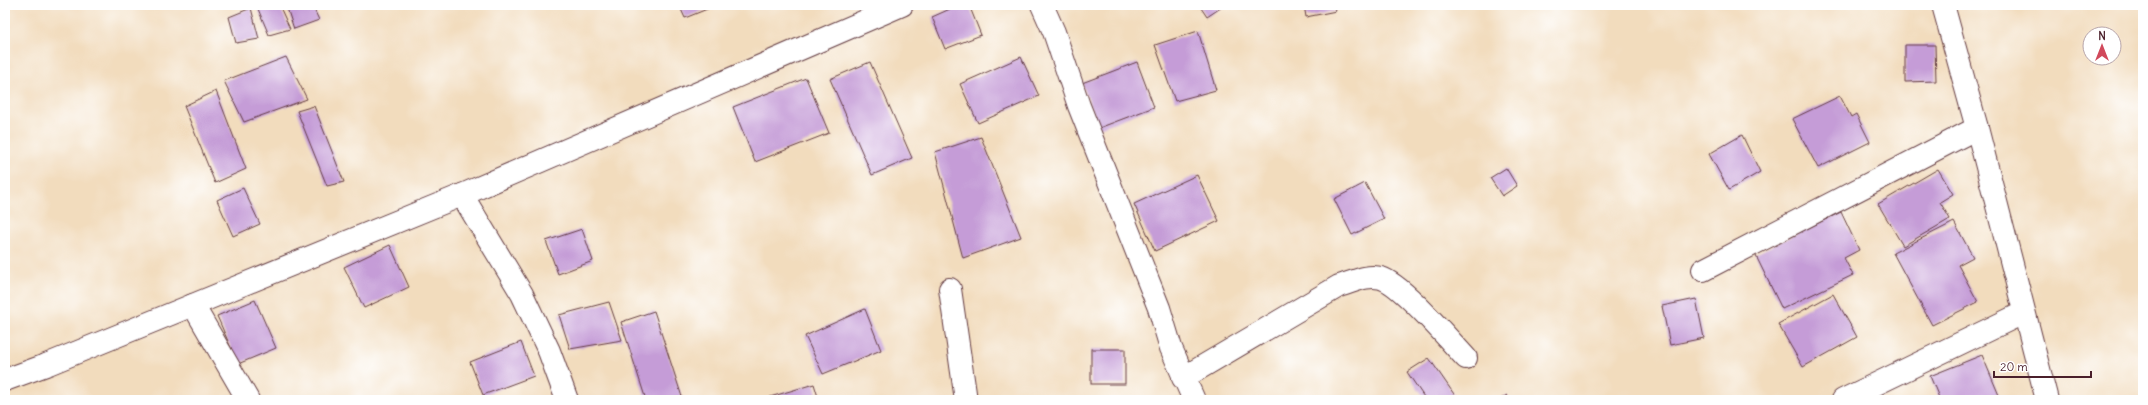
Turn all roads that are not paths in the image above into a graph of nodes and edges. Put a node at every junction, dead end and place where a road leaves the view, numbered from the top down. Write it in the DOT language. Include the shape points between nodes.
graph roads {
  1 [pos="902,5"];
  2 [pos="1042,5"];
  3 [pos="1943,5"];
  4 [pos="1977,128"];
  5 [pos="462,195"];
  6 [pos="1703,270"];
  7 [pos="950,289"];
  8 [pos="194,305"];
  9 [pos="2023,313"];
  10 [pos="1466,358"];
  11 [pos="1183,378"];
  12 [pos="5,380"];
  13 [pos="248,400"];
  14 [pos="567,400"];
  15 [pos="966,400"];
  16 [pos="1194,400"];
  17 [pos="1843,400"];
  18 [pos="2047,400"];
  1 -- 5 [label="street"];
  2 -- 11 [label="street" via="1159,308"];
  3 -- 4 [label="street"];
  4 -- 6 [label="street"];
  4 -- 9 [label="street"];
  5 -- 8 [label="street"];
  5 -- 14 [label="street" via="522,294 549,351"];
  7 -- 15 [label="street"];
  8 -- 12 [label="street"];
  8 -- 13 [label="street"];
  9 -- 17 [label="street"];
  9 -- 18 [label="street"];
  10 -- 11 [label="street" via="1396,286 1381,278 1364,278 1340,286"];
  11 -- 16 [label="street"];
}
